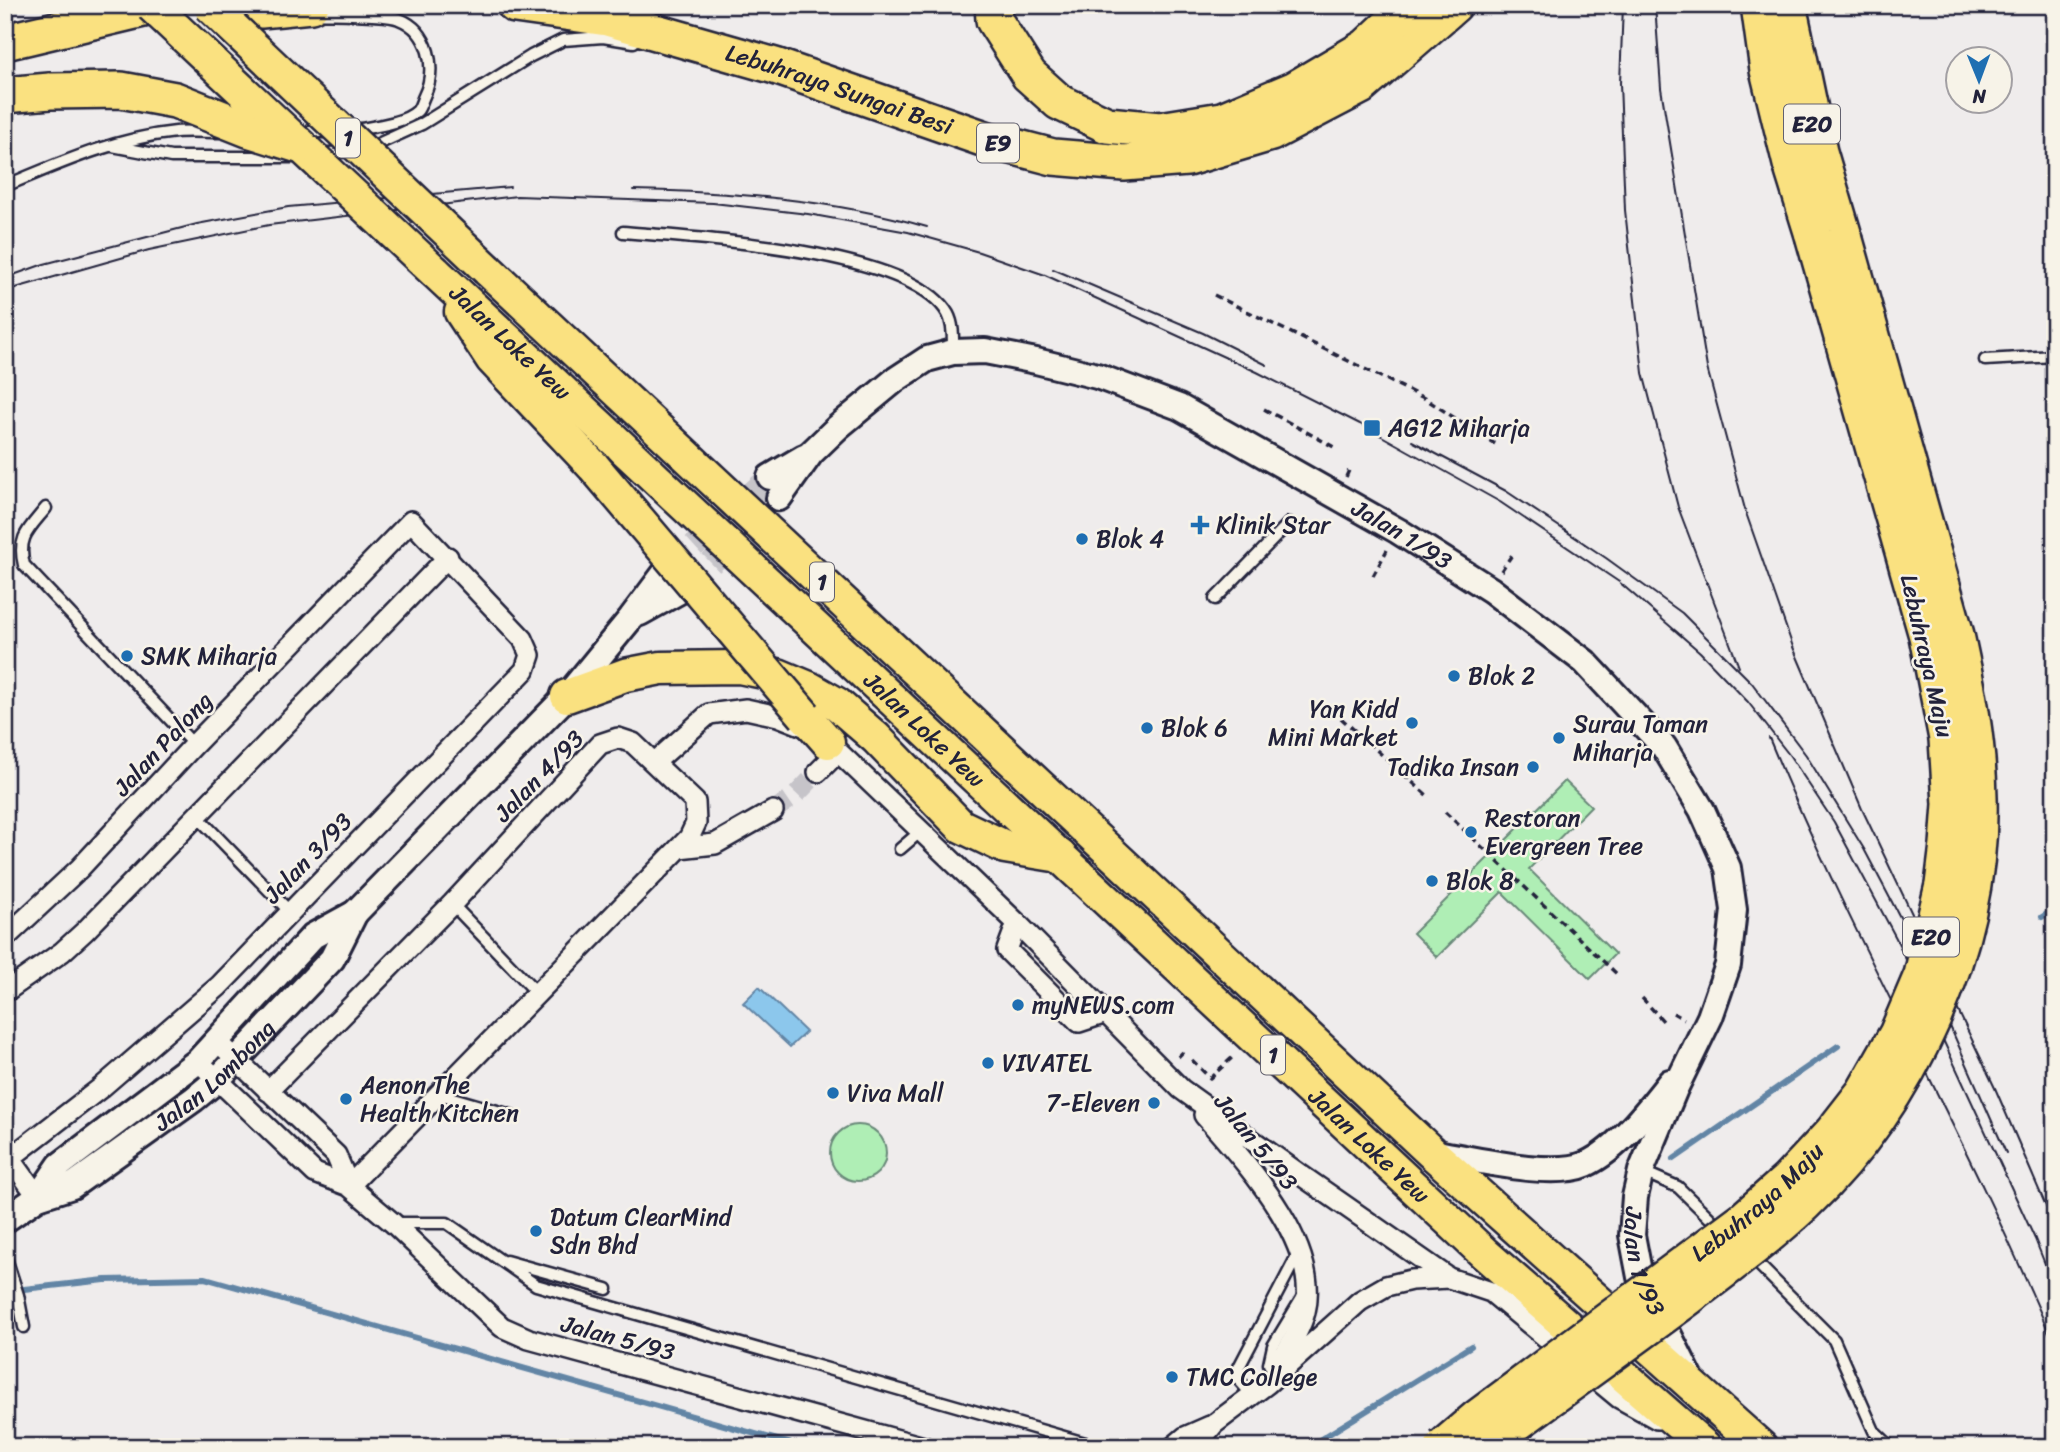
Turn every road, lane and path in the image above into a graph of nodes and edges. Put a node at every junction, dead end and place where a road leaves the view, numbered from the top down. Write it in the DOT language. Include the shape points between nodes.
graph roads {
  1 [pos="151,5"];
  2 [pos="160,5"];
  3 [pos="209,5"];
  4 [pos="225,5"];
  5 [pos="311,5"];
  6 [pos="515,5"];
  7 [pos="993,5"];
  8 [pos="1411,5"];
  9 [pos="1454,5"];
  10 [pos="1759,5"];
  11 [pos="1788,5"];
  12 [pos="261,10"];
  13 [pos="5,42"];
  14 [pos="642,44"];
  15 [pos="682,51"];
  16 [pos="775,66"];
  17 [pos="5,95"];
  18 [pos="299,145"];
  19 [pos="112,146"];
  20 [pos="5,186"];
  21 [pos="623,232"];
  22 [pos="1829,238"];
  23 [pos="435,272"];
  24 [pos="1214,295"];
  25 [pos="953,352"];
  26 [pos="2055,356"];
  27 [pos="1985,360"];
  28 [pos="1264,409"];
  29 [pos="1495,444"];
  30 [pos="1334,447"];
  31 [pos="1349,470"];
  32 [pos="1346,477"];
  33 [pos="774,487"];
  34 [pos="46,508"];
  35 [pos="411,521"];
  36 [pos="1289,523"];
  37 [pos="1398,531"];
  38 [pos="1514,552"];
  39 [pos="448,557"];
  40 [pos="667,570"];
  41 [pos="1500,573"];
  42 [pos="1373,576"];
  43 [pos="685,588"];
  44 [pos="1214,599"];
  45 [pos="631,618"];
  46 [pos="567,696"];
  47 [pos="1332,710"];
  48 [pos="194,745"];
  49 [pos="833,747"];
  50 [pos="655,762"];
  51 [pos="818,772"];
  52 [pos="1430,798"];
  53 [pos="773,811"];
  54 [pos="1446,812"];
  55 [pos="197,816"];
  56 [pos="921,831"];
  57 [pos="679,848"];
  58 [pos="900,849"];
  59 [pos="1060,856"];
  60 [pos="452,904"];
  61 [pos="290,912"];
  62 [pos="355,913"];
  63 [pos="5,937"];
  64 [pos="1619,976"];
  65 [pos="5,992"];
  66 [pos="538,994"];
  67 [pos="1642,998"];
  68 [pos="1665,1023"];
  69 [pos="1254,1037"];
  70 [pos="216,1041"];
  71 [pos="1695,1052"];
  72 [pos="198,1060"];
  73 [pos="237,1060"];
  74 [pos="1192,1060"];
  75 [pos="216,1080"];
  76 [pos="1181,1089"];
  77 [pos="268,1091"];
  78 [pos="439,1094"];
  79 [pos="511,1115"];
  80 [pos="1431,1152"];
  81 [pos="7,1157"];
  82 [pos="1641,1171"];
  83 [pos="349,1186"];
  84 [pos="38,1197"];
  85 [pos="5,1220"];
  86 [pos="393,1223"];
  87 [pos="1299,1252"];
  88 [pos="5,1255"];
  89 [pos="498,1259"];
  90 [pos="1449,1278"];
  91 [pos="607,1289"];
  92 [pos="24,1327"];
  93 [pos="1264,1383"];
  94 [pos="1695,1388"];
  95 [pos="1214,1424"];
  96 [pos="1703,1445"];
  97 [pos="924,1447"];
  98 [pos="1099,1447"];
  99 [pos="1173,1447"];
  100 [pos="1195,1447"];
  101 [pos="1443,1447"];
  102 [pos="1484,1447"];
  103 [pos="1761,1447"];
  104 [pos="1891,1447"];
  1 -- 18 [label="highway, Jalan Loke Yew / 1, bridge"];
  2 -- 13 [label="highway"];
  3 -- 80 [label="highway, Jalan Loke Yew / 1, bridge"];
  4 -- 12 [label="highway"];
  5 -- 12 [label="highway"];
  6 -- 16 [label="highway, Lebuhraya Sungai Besi / E9" via="607,18"];
  7 -- 8 [label="highway" via="994,20 1029,75 1059,102 1107,125 1160,130 1222,120 1295,89 1366,47"];
  9 -- 16 [label="highway, Lebuhraya Sungai Besi / E9" via="1361,86 1271,133 1187,158 1124,163 1053,158"];
  10 -- 22 [label="highway, Lebuhraya Maju / E20" via="1768,70 1791,164"];
  11 -- 22 [label="highway, Lebuhraya Maju / E20" via="1819,152"];
  12 -- 19 [label="lane" via="398,18 426,44 431,62 430,83 417,111 394,122 346,132 177,132"];
  14 -- 19 [label="lane" via="603,37 563,40 371,149 223,159 171,157"];
  15 -- 16 [label="lane" via="751,66"];
  17 -- 18 [label="highway, bridge" via="121,90 175,100"];
  18 -- 23 [label="highway, Jalan Loke Yew / 1, bridge"];
  19 -- 20 [label="lane" via="79,154"];
  21 -- 25 [label="lane" via="734,242 833,258 889,273 929,293 949,315"];
  22 -- 101 [label="highway, Lebuhraya Maju / E20, bridge" via="1927,636 1947,739 1948,845 1922,975 1897,1034 1864,1092 1788,1180 1744,1219"];
  22 -- 102 [label="highway, Lebuhraya Maju / E20, bridge" via="1956,635 1967,685 1976,738 1978,833 1968,910 1956,953 1928,1031 1896,1090 1835,1172 1766,1238"];
  23 -- 49 [label="highway, bridge" via="492,359 594,467"];
  23 -- 59 [label="highway, Jalan Loke Yew / 1"];
  24 -- 29 [label="path" via="1424,398"];
  25 -- 33 [label="street, Jalan 1/93" via="927,359 895,380"];
  25 -- 37 [label="street, Jalan 1/93" via="985,351 1085,373 1179,407"];
  26 -- 27 [label="lane"];
  28 -- 30 [label="path"];
  31 -- 32 [label="path"];
  34 -- 48 [label="lane" via="23,537 24,565"];
  35 -- 39 [label="street, Jalan 3/93"];
  35 -- 48 [label="street, Jalan Palong"];
  36 -- 44 [label="lane"];
  37 -- 42 [label="path"];
  37 -- 71 [label="street, Jalan 1/93" via="1491,590 1585,662 1664,747 1702,810 1728,868 1734,910 1728,965"];
  38 -- 41 [label="path"];
  39 -- 55 [label="street"];
  39 -- 61 [label="street, Jalan 3/93" via="523,639 530,654 525,670"];
  40 -- 45 [label="street, Jalan Lombong"];
  43 -- 45 [label="street, Jalan Lombong"];
  45 -- 46 [label="street, Jalan Lombong"];
  46 -- 59 [label="highway" via="660,668 739,667 778,674 837,704 961,826 1005,847"];
  46 -- 62 [label="street, Jalan Lombong"];
  47 -- 52 [label="path"];
  48 -- 63 [label="street, Jalan Palong" via="80,868"];
  49 -- 50 [label="street" via="797,723 746,709 709,714"];
  49 -- 51 [label="street"];
  49 -- 56 [label="street"];
  50 -- 57 [label="street, Jalan 4/93" via="695,802 696,823"];
  50 -- 60 [label="street, Jalan 4/93" via="633,743 618,738 600,744"];
  53 -- 57 [label="street" via="715,844"];
  54 -- 64 [label="path"];
  55 -- 61 [label="lane"];
  55 -- 65 [label="street" via="85,931"];
  56 -- 58 [label="lane"];
  56 -- 76 [label="street"];
  57 -- 66 [label="street, Jalan 4/93"];
  59 -- 69 [label="highway, Jalan Loke Yew / 1"];
  60 -- 66 [label="lane"];
  60 -- 77 [label="street, Jalan 4/93"];
  61 -- 81 [label="street, Jalan 3/93" via="219,986 102,1087"];
  62 -- 70 [label="street, Jalan Lombong" via="313,936"];
  62 -- 73 [label="street, Jalan Lombong" via="332,959"];
  66 -- 78 [label="street, Jalan 4/93"];
  67 -- 68 [label="path"];
  69 -- 74 [label="path" via="1210,1078"];
  69 -- 96 [label="highway, Jalan Loke Yew / 1" via="1485,1254"];
  70 -- 72 [label="street, Jalan Lombong"];
  70 -- 73 [label="street, Jalan 5/93"];
  71 -- 80 [label="street, Jalan 1/93" via="1610,1149 1584,1165 1554,1170"];
  71 -- 82 [label="street, Jalan 1/93"];
  72 -- 75 [label="street, Jalan 5/93"];
  72 -- 84 [label="street, Jalan Lombong" via="61,1166"];
  73 -- 75 [label="street, Jalan Lombong"];
  73 -- 77 [label="street, Jalan 5/93"];
  75 -- 83 [label="street, Jalan 5/93" via="315,1173"];
  75 -- 84 [label="street, Jalan Lombong" via="72,1186"];
  76 -- 87 [label="street, Jalan 5/93" via="1254,1172 1280,1210"];
  76 -- 90 [label="street"];
  77 -- 83 [label="street, Jalan 5/93" via="336,1155"];
  78 -- 79 [label="lane"];
  78 -- 83 [label="street, Jalan 4/93"];
  80 -- 94 [label="highway, Jalan Loke Yew / 1"];
  81 -- 84 [label="street"];
  82 -- 94 [label="street, Jalan 1/93" via="1632,1235 1640,1276"];
  82 -- 104 [label="lane" via="1678,1187 1833,1339 1874,1431"];
  83 -- 86 [label="street, Jalan 5/93"];
  84 -- 85 [label="street, Jalan Lombong"];
  86 -- 89 [label="lane" via="447,1223"];
  86 -- 97 [label="street, Jalan 5/93" via="502,1327 520,1335"];
  87 -- 93 [label="street, Jalan 5/93" via="1307,1289 1306,1311 1295,1338"];
  87 -- 93 [label="lane" via="1238,1367 1238,1379"];
  88 -- 92 [label="lane"];
  89 -- 91 [label="lane"];
  89 -- 98 [label="lane" via="536,1285"];
  90 -- 93 [label="street, Jalan 5/93" via="1386,1286 1360,1301"];
  90 -- 96 [label="street, Jalan 5/93" via="1490,1292 1619,1398"];
  93 -- 95 [label="street, Jalan 5/93"];
  94 -- 103 [label="highway, Jalan Loke Yew / 1"];
  95 -- 99 [label="street, Jalan 5/93"];
  95 -- 100 [label="street, Jalan 5/93"];
}
